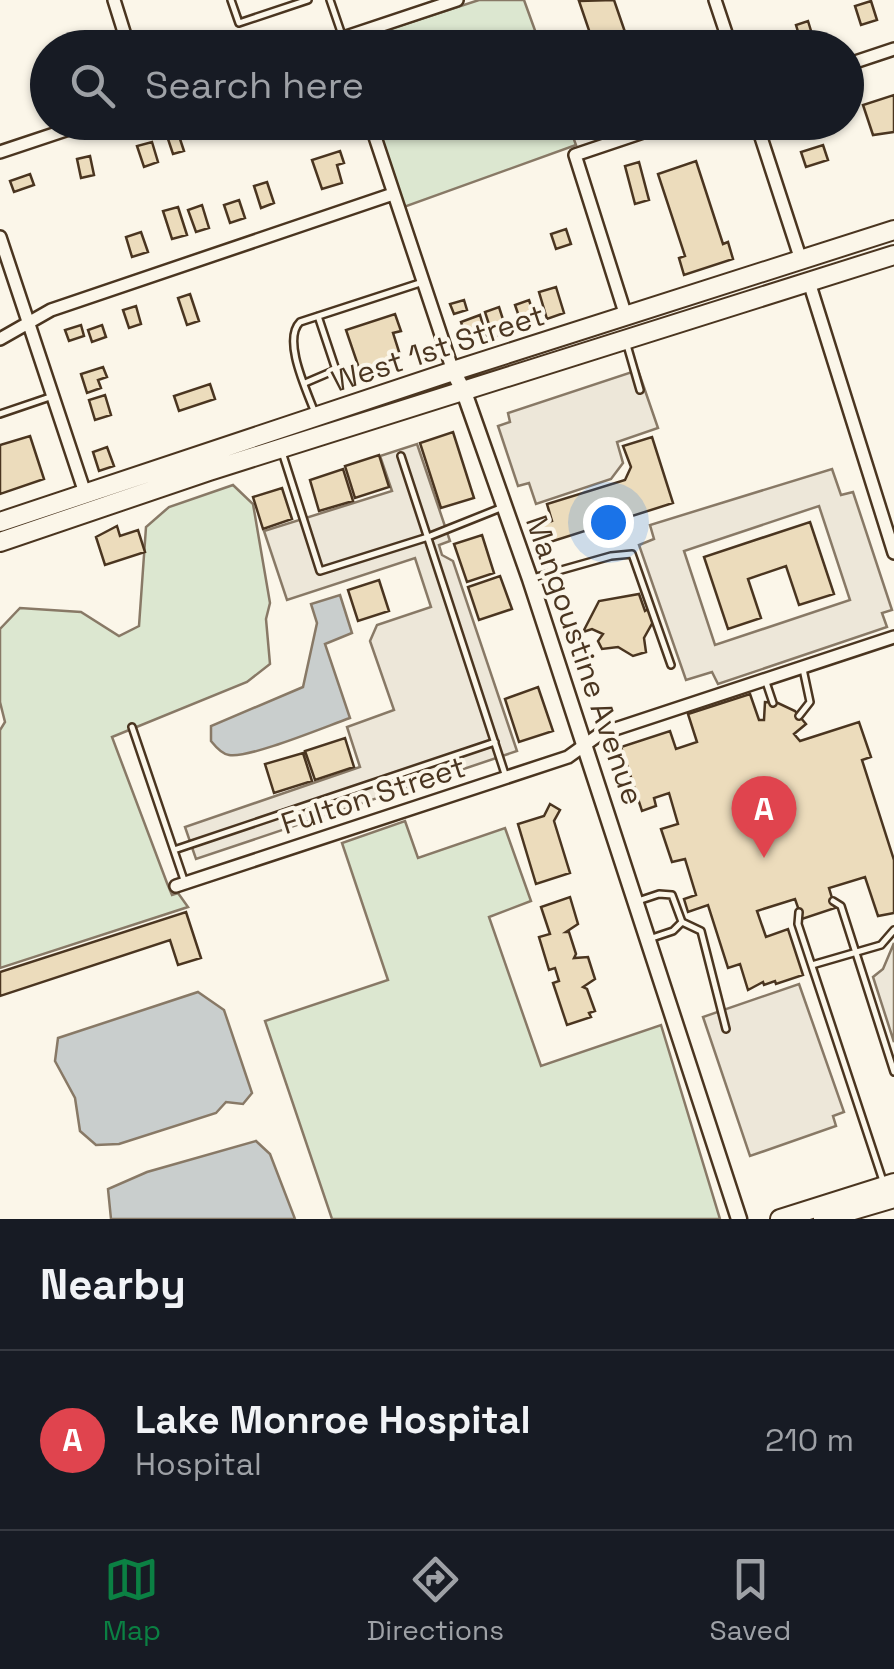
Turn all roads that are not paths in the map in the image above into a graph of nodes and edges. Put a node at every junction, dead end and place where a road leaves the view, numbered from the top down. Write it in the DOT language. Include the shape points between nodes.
graph roads {
  1 [pos="114,0"];
  2 [pos="232,0"];
  3 [pos="308,0"];
  4 [pos="330,0"];
  5 [pos="457,0"];
  6 [pos="715,0"];
  7 [pos="123,30"];
  8 [pos="340,30"];
  9 [pos="376,30"];
  10 [pos="725,30"];
  11 [pos="894,49"];
  12 [pos="864,59"];
  13 [pos="36,140"];
  14 [pos="376,140"];
  15 [pos="620,140"];
  16 [pos="762,140"];
  17 [pos="0,152"];
  18 [pos="393,194"];
  19 [pos="891,231"];
  20 [pos="0,237"];
  21 [pos="894,256"];
  22 [pos="801,260"];
  23 [pos="423,282"];
  24 [pos="809,282"];
  25 [pos="751,302"];
  26 [pos="318,316"];
  27 [pos="626,316"];
  28 [pos="28,323"];
  29 [pos="0,339"];
  30 [pos="626,342"];
  31 [pos="453,371"];
  32 [pos="305,382"];
  33 [pos="640,390"];
  34 [pos="464,392"];
  35 [pos="52,396"];
  36 [pos="0,414"];
  37 [pos="316,418"];
  38 [pos="281,449"];
  39 [pos="401,456"];
  40 [pos="85,492"];
  41 [pos="504,507"];
  42 [pos="0,522"];
  43 [pos="38,529"];
  44 [pos="428,537"];
  45 [pos="0,542"];
  46 [pos="894,552"];
  47 [pos="530,579"];
  48 [pos="894,637"];
  49 [pos="671,664"];
  50 [pos="802,667"];
  51 [pos="766,679"];
  52 [pos="773,702"];
  53 [pos="799,716"];
  54 [pos="132,727"];
  55 [pos="494,742"];
  56 [pos="585,746"];
  57 [pos="506,777"];
  58 [pos="174,850"];
  59 [pos="180,885"];
  60 [pos="833,900"];
  61 [pos="636,902"];
  62 [pos="799,912"];
  63 [pos="682,922"];
  64 [pos="894,930"];
  65 [pos="649,939"];
  66 [pos="854,952"];
  67 [pos="812,966"];
  68 [pos="726,1029"];
  69 [pos="894,1072"];
  70 [pos="892,1190"];
  71 [pos="739,1219"];
  72 [pos="780,1219"];
  73 [pos="824,1219"];
  1 -- 7 [label="street"];
  2 -- 3 [label="lane" via="239,23"];
  4 -- 8 [label="lane"];
  5 -- 9 [label="street"];
  6 -- 10 [label="street"];
  11 -- 12 [label="street"];
  13 -- 17 [label="street"];
  14 -- 18 [label="street, Mangoustine Avenue"];
  15 -- 27 [label="street" via="575,155"];
  16 -- 22 [label="street"];
  18 -- 23 [label="street, Mangoustine Avenue"];
  18 -- 28 [label="street"];
  19 -- 22 [label="main road, West 1st Street"];
  19 -- 24 [label="main road" via="827,261"];
  20 -- 28 [label="street"];
  21 -- 24 [label="main road, West 1st Street"];
  22 -- 25 [label="main road" via="790,276"];
  22 -- 27 [label="main road, West 1st Street"];
  23 -- 26 [label="lane"];
  23 -- 31 [label="street, Mangoustine Avenue"];
  24 -- 25 [label="main road, West 1st Street"];
  24 -- 46 [label="street"];
  25 -- 30 [label="main road, West 1st Street"];
  26 -- 32 [label="lane" via="294,328 291,340"];
  26 -- 32 [label="lane" via="335,367"];
  27 -- 31 [label="main road, West 1st Street"];
  28 -- 29 [label="street"];
  28 -- 35 [label="street"];
  30 -- 33 [label="lane"];
  30 -- 34 [label="main road, West 1st Street"];
  31 -- 34 [label="street, Mangoustine Avenue"];
  31 -- 37 [label="main road, West 1st Street"];
  32 -- 37 [label="lane"];
  34 -- 38 [label="main road, West 1st Street"];
  34 -- 41 [label="street, Mangoustine Avenue"];
  35 -- 36 [label="lane"];
  35 -- 40 [label="street"];
  37 -- 40 [label="main road, West 1st Street"];
  38 -- 43 [label="main road, West 1st Street"];
  38 -- 44 [label="lane" via="320,571"];
  39 -- 44 [label="lane"];
  40 -- 42 [label="main road, West 1st Street"];
  40 -- 43 [label="main road"];
  41 -- 44 [label="lane"];
  41 -- 47 [label="street, Mangoustine Avenue"];
  43 -- 45 [label="main road, West 1st Street"];
  44 -- 55 [label="lane"];
  47 -- 49 [label="lane" via="632,554"];
  47 -- 56 [label="street, Mangoustine Avenue"];
  48 -- 50 [label="street, Fulton Street"];
  50 -- 51 [label="street, Fulton Street"];
  50 -- 53 [label="lane" via="810,702"];
  51 -- 52 [label="lane"];
  51 -- 56 [label="street, Fulton Street" via="600,734"];
  54 -- 58 [label="lane"];
  55 -- 57 [label="lane"];
  55 -- 58 [label="lane"];
  56 -- 57 [label="street, Fulton Street"];
  56 -- 61 [label="street, Mangoustine Avenue"];
  57 -- 59 [label="street, Fulton Street"];
  58 -- 59 [label="lane"];
  60 -- 66 [label="lane" via="841,906"];
  61 -- 63 [label="lane" via="672,895"];
  61 -- 65 [label="street, Mangoustine Avenue"];
  62 -- 67 [label="lane"];
  63 -- 65 [label="lane"];
  63 -- 68 [label="lane" via="701,931"];
  64 -- 66 [label="lane" via="881,944"];
  65 -- 71 [label="street, Mangoustine Avenue"];
  66 -- 67 [label="lane"];
  66 -- 69 [label="lane"];
  67 -- 70 [label="lane"];
  70 -- 72 [label="main road"];
  70 -- 73 [label="main road"];
}
